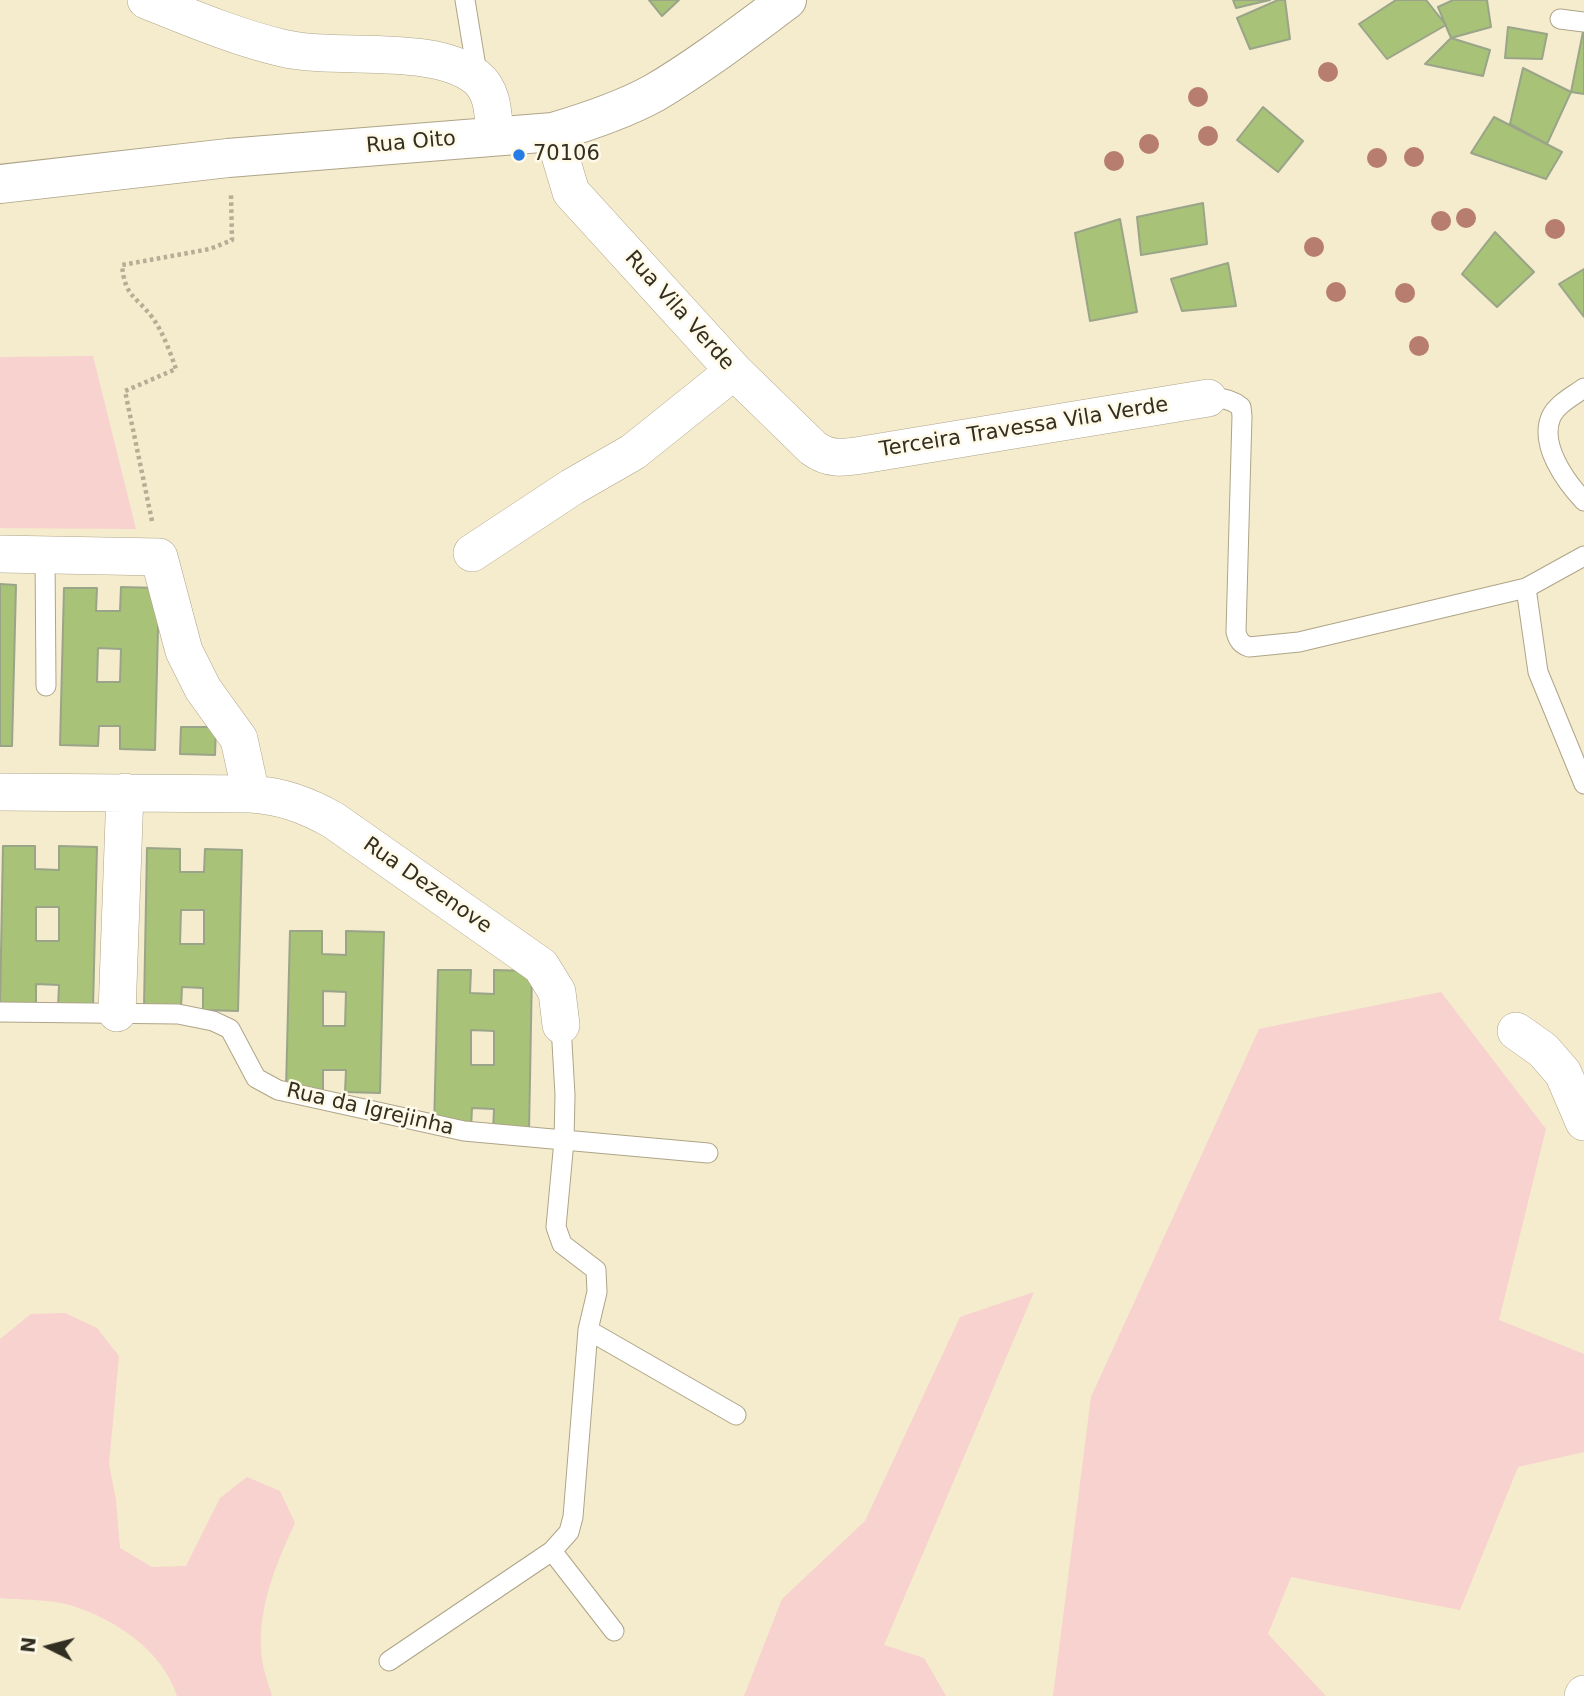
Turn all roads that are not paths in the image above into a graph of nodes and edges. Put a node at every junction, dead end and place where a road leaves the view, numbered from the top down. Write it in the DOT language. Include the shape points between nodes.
graph roads {
  1 [pos="146,0"];
  2 [pos="465,0"];
  3 [pos="787,0"];
  4 [pos="1560,19"];
  5 [pos="1584,22"];
  6 [pos="478,79"];
  7 [pos="553,132"];
  8 [pos="495,136"];
  9 [pos="0,184"];
  10 [pos="734,372"];
  11 [pos="1584,388"];
  12 [pos="1209,398"];
  13 [pos="840,458"];
  14 [pos="1584,501"];
  15 [pos="472,553"];
  16 [pos="0,554"];
  17 [pos="46,554"];
  18 [pos="1584,556"];
  19 [pos="1526,588"];
  20 [pos="46,686"];
  21 [pos="1584,784"];
  22 [pos="0,792"];
  23 [pos="125,792"];
  24 [pos="251,794"];
  25 [pos="0,1012"];
  26 [pos="117,1013"];
  27 [pos="561,1025"];
  28 [pos="1516,1031"];
  29 [pos="1584,1122"];
  30 [pos="564,1141"];
  31 [pos="708,1153"];
  32 [pos="588,1330"];
  33 [pos="736,1415"];
  34 [pos="552,1551"];
  35 [pos="614,1631"];
  36 [pos="388,1661"];
  1 -- 6 [label="street" via="285,49 425,57"];
  2 -- 6 [label="lane"];
  3 -- 7 [label="street, Rua Oito" via="652,93"];
  4 -- 5 [label="lane"];
  6 -- 8 [label="street" via="491,98"];
  7 -- 8 [label="street, Rua Oito"];
  7 -- 10 [label="street, Rua Vila Verde" via="571,192"];
  8 -- 9 [label="street, Rua Oito" via="228,158"];
  10 -- 13 [label="street, Rua Vila Verde" via="813,448 824,456"];
  10 -- 15 [label="street" via="633,452"];
  11 -- 14 [label="lane" via="1551,416 1548,437 1562,472"];
  12 -- 13 [label="street, Terceira Travessa Vila Verde"];
  12 -- 19 [label="lane" via="1227,399 1241,407 1236,632 1243,645 1299,642"];
  16 -- 17 [label="street"];
  17 -- 20 [label="lane"];
  17 -- 24 [label="street" via="159,556 184,651 203,689 239,739"];
  18 -- 19 [label="lane"];
  19 -- 21 [label="lane" via="1538,672"];
  22 -- 23 [label="street, Rua Dezenove"];
  23 -- 24 [label="street, Rua Dezenove"];
  23 -- 26 [label="street"];
  24 -- 27 [label="street, Rua Dezenove" via="288,799 333,820 541,966 557,992"];
  25 -- 26 [label="lane, Rua da Igrejinha"];
  26 -- 30 [label="lane, Rua da Igrejinha" via="178,1014 230,1029 256,1078 278,1090 464,1131"];
  27 -- 30 [label="lane"];
  28 -- 29 [label="street" via="1543,1050 1563,1073"];
  30 -- 31 [label="lane, Rua da Igrejinha"];
  30 -- 32 [label="lane" via="556,1227 562,1244 596,1270 597,1292"];
  32 -- 33 [label="lane"];
  32 -- 34 [label="lane" via="573,1517 569,1532"];
  34 -- 35 [label="lane"];
  34 -- 36 [label="lane"];
}
